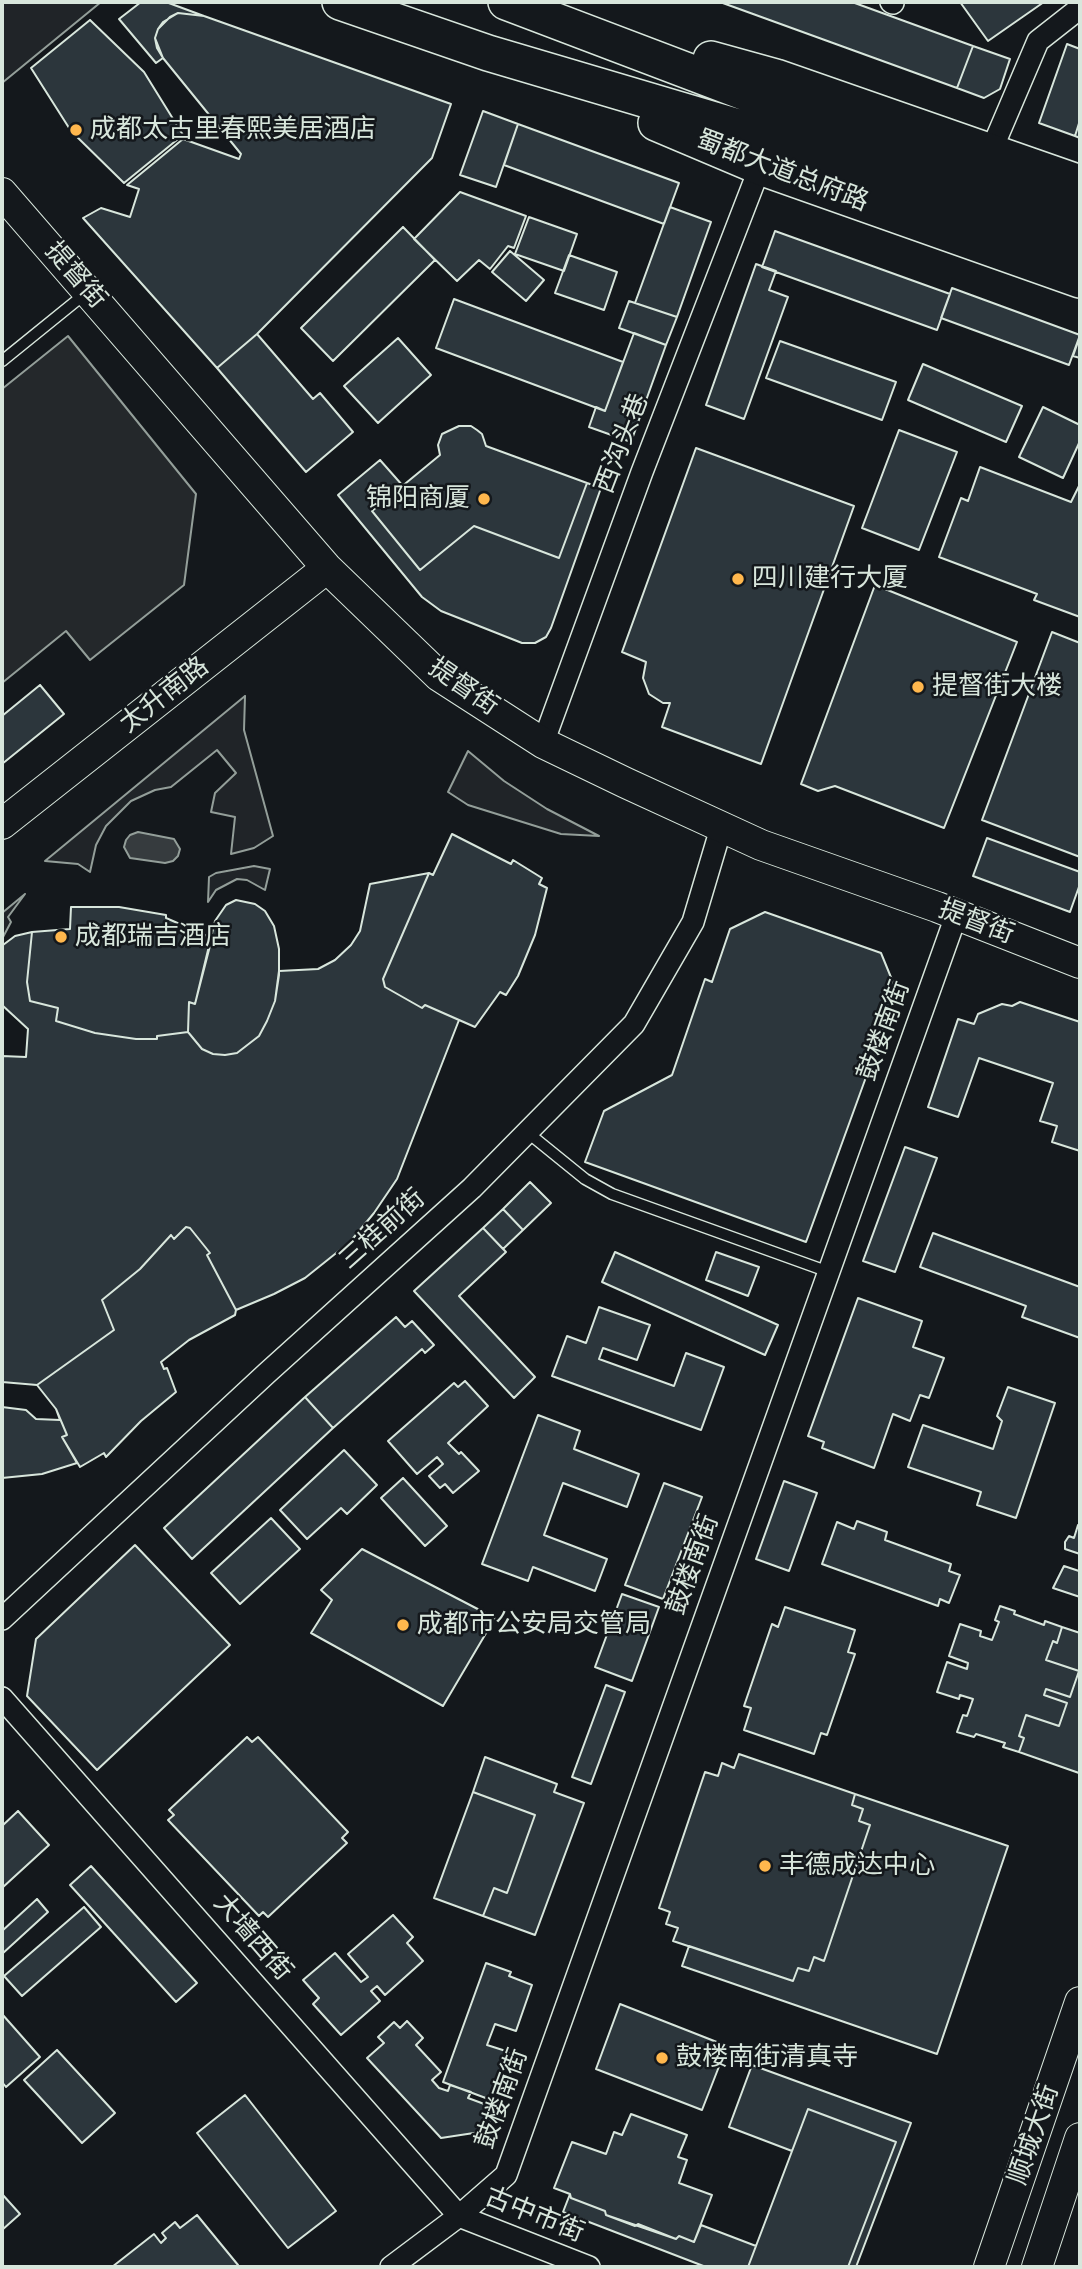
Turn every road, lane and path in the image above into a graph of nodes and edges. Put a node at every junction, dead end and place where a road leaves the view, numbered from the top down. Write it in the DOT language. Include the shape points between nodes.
graph roads {
  1 [pos="340,2"];
  2 [pos="509,3"];
  3 [pos="1080,8"];
  4 [pos="488,54"];
  5 [pos="991,151"];
  6 [pos="760,167"];
  7 [pos="1080,183"];
  8 [pos="2,193"];
  9 [pos="1080,217"];
  10 [pos="1080,249"];
  11 [pos="1080,280"];
  12 [pos="88,291"];
  13 [pos="2,361"];
  14 [pos="327,568"];
  15 [pos="543,743"];
  16 [pos="2,824"];
  17 [pos="722,825"];
  18 [pos="956,916"];
  19 [pos="1080,963"];
  20 [pos="527,1132"];
  21 [pos="829,1272"];
  22 [pos="2,1619"];
  23 [pos="2,1698"];
  24 [pos="1080,2002"];
  25 [pos="1080,2138"];
  26 [pos="459,2216"];
  27 [pos="391,2267"];
  28 [pos="589,2267"];
  29 [pos="989,2267"];
  30 [pos="1037,2267"];
  1 -- 4 [label="main road, 蜀都大道总府路"];
  2 -- 5 [label="main road" via="776,77"];
  2 -- 9 [label="main road"];
  3 -- 5 [label="street" via="1038,41"];
  4 -- 6 [label="main road, 蜀都大道总府路"];
  4 -- 10 [label="main road, 蜀都大道总府路" via="755,132"];
  5 -- 7 [label="main road"];
  6 -- 11 [label="main road, 蜀都大道总府路"];
  6 -- 15 [label="street, 西沟头巷"];
  8 -- 12 [label="main road, 提督街"];
  12 -- 13 [label="lane"];
  12 -- 14 [label="main road, 提督街"];
  14 -- 15 [label="main road, 提督街" via="439,676"];
  14 -- 16 [label="main road, 太升南路"];
  15 -- 17 [label="main road, 提督街"];
  17 -- 18 [label="main road, 提督街" via="761,845"];
  17 -- 20 [label="street, 三桂前街" via="693,922 634,1024"];
  18 -- 19 [label="main road, 提督街"];
  18 -- 21 [label="street, 鼓楼南街"];
  20 -- 21 [label="lane" via="585,1179 612,1194"];
  20 -- 22 [label="street, 三桂前街" via="472,1188"];
  21 -- 26 [label="street, 鼓楼南街" via="506,2175"];
  23 -- 26 [label="street, 大墙西街"];
  24 -- 29 [label="main road, 顺城大街"];
  25 -- 30 [label="main road, 顺城大街"];
  26 -- 27 [label="street, 鼓楼南街"];
  26 -- 28 [label="street, 古中市街"];
}
